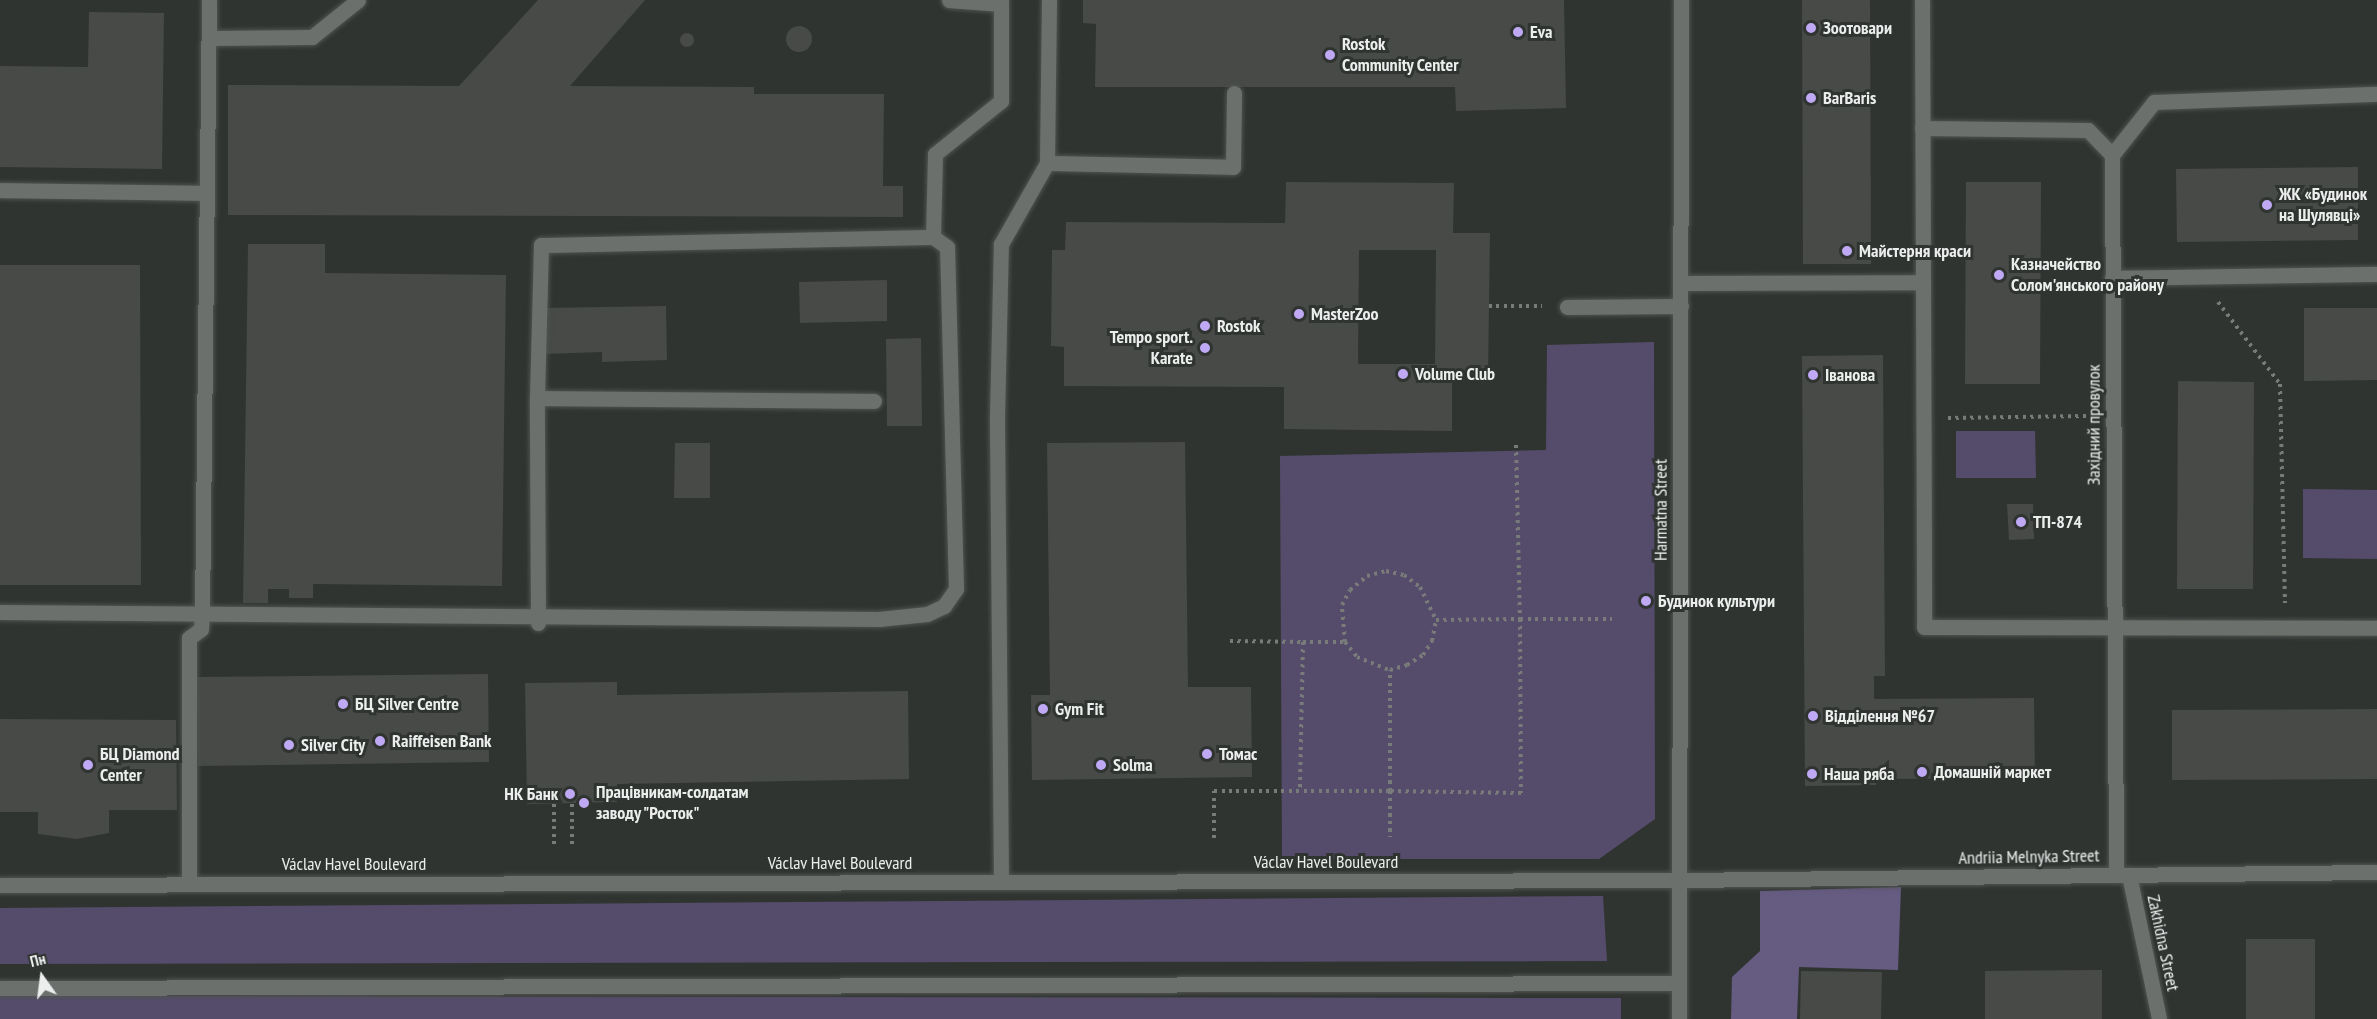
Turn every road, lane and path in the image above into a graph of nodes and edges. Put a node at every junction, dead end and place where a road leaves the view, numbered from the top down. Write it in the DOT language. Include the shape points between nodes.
graph roads {
  1 [pos="209,0"];
  2 [pos="358,0"];
  3 [pos="949,0"];
  4 [pos="1049,0"];
  5 [pos="1681,0"];
  6 [pos="1922,0"];
  7 [pos="1001,2"];
  8 [pos="209,38"];
  9 [pos="1234,93"];
  10 [pos="2377,94"];
  11 [pos="1922,128"];
  12 [pos="2112,154"];
  13 [pos="1047,163"];
  14 [pos="0,190"];
  15 [pos="207,193"];
  16 [pos="933,237"];
  17 [pos="2377,274"];
  18 [pos="2199,277"];
  19 [pos="2112,278"];
  20 [pos="1923,282"];
  21 [pos="1681,283"];
  22 [pos="1489,306"];
  23 [pos="1681,306"];
  24 [pos="1567,307"];
  25 [pos="537,398"];
  26 [pos="874,401"];
  27 [pos="2113,416"];
  28 [pos="1923,418"];
  29 [pos="1516,445"];
  30 [pos="0,612"];
  31 [pos="202,615"];
  32 [pos="538,619"];
  33 [pos="1520,619"];
  34 [pos="1612,619"];
  35 [pos="1436,620"];
  36 [pos="2114,628"];
  37 [pos="2285,628"];
  38 [pos="2377,628"];
  39 [pos="1230,641"];
  40 [pos="1303,642"];
  41 [pos="1345,642"];
  42 [pos="1390,670"];
  43 [pos="1300,791"];
  44 [pos="1390,791"];
  45 [pos="554,804"];
  46 [pos="572,804"];
  47 [pos="1390,837"];
  48 [pos="1214,838"];
  49 [pos="555,846"];
  50 [pos="572,846"];
  51 [pos="2377,872"];
  52 [pos="2122,875"];
  53 [pos="1681,880"];
  54 [pos="1001,882"];
  55 [pos="189,884"];
  56 [pos="0,885"];
  57 [pos="1679,983"];
  58 [pos="0,988"];
  59 [pos="1679,1019"];
  60 [pos="2159,1019"];
  1 -- 8 [label="street"];
  2 -- 8 [label="street" via="312,37"];
  3 -- 7 [label="street"];
  4 -- 13 [label="street"];
  5 -- 21 [label="street, Harmatna Street"];
  6 -- 11 [label="street"];
  7 -- 16 [label="street" via="1001,100 935,154"];
  8 -- 15 [label="street"];
  9 -- 13 [label="street" via="1233,167"];
  10 -- 12 [label="street" via="2154,102"];
  11 -- 12 [label="street" via="2088,130"];
  11 -- 20 [label="street"];
  12 -- 19 [label="street, Західний провулок"];
  13 -- 54 [label="street" via="1001,244 997,417"];
  14 -- 15 [label="street"];
  15 -- 31 [label="street"];
  16 -- 25 [label="street" via="541,245"];
  16 -- 32 [label="street" via="947,247 956,483 956,589 944,606 910,618 879,619"];
  17 -- 18 [label="street"];
  18 -- 19 [label="street"];
  18 -- 37 [label="path" via="2280,384"];
  19 -- 27 [label="street, Західний провулок"];
  20 -- 21 [label="street"];
  20 -- 28 [label="street"];
  21 -- 23 [label="street, Harmatna Street"];
  22 -- 24 [label="path"];
  23 -- 24 [label="street"];
  23 -- 53 [label="street, Harmatna Street"];
  25 -- 26 [label="street"];
  25 -- 32 [label="street"];
  27 -- 28 [label="path"];
  27 -- 36 [label="street, Західний провулок"];
  28 -- 36 [label="street" via="1924,627"];
  29 -- 33 [label="path"];
  30 -- 31 [label="street"];
  31 -- 32 [label="street"];
  31 -- 55 [label="street" via="201,629 189,638"];
  33 -- 34 [label="path"];
  33 -- 35 [label="path"];
  33 -- 44 [label="path" via="1521,793"];
  35 -- 41 [label="path" via="1420,587 1404,575 1386,571 1367,576 1350,590 1342,605"];
  35 -- 42 [label="path" via="1432,641 1423,655"];
  36 -- 37 [label="street"];
  36 -- 52 [label="street, Західний провулок"];
  37 -- 38 [label="street"];
  39 -- 40 [label="path"];
  40 -- 41 [label="path"];
  40 -- 43 [label="path"];
  41 -- 42 [label="path" via="1357,657"];
  42 -- 44 [label="path"];
  43 -- 44 [label="path"];
  43 -- 48 [label="path" via="1214,791"];
  44 -- 47 [label="path"];
  45 -- 49 [label="path"];
  46 -- 50 [label="path"];
  51 -- 52 [label="street, Andriia Melnyka Street"];
  52 -- 53 [label="street, Andriia Melnyka Street"];
  52 -- 60 [label="street, Zakhidna Street"];
  53 -- 54 [label="street, Václav Havel Boulevard"];
  53 -- 57 [label="street, Harmatna Street"];
  54 -- 55 [label="street, Václav Havel Boulevard"];
  55 -- 56 [label="street, Václav Havel Boulevard"];
  57 -- 58 [label="street"];
  57 -- 59 [label="street, Harmatna Street"];
}
